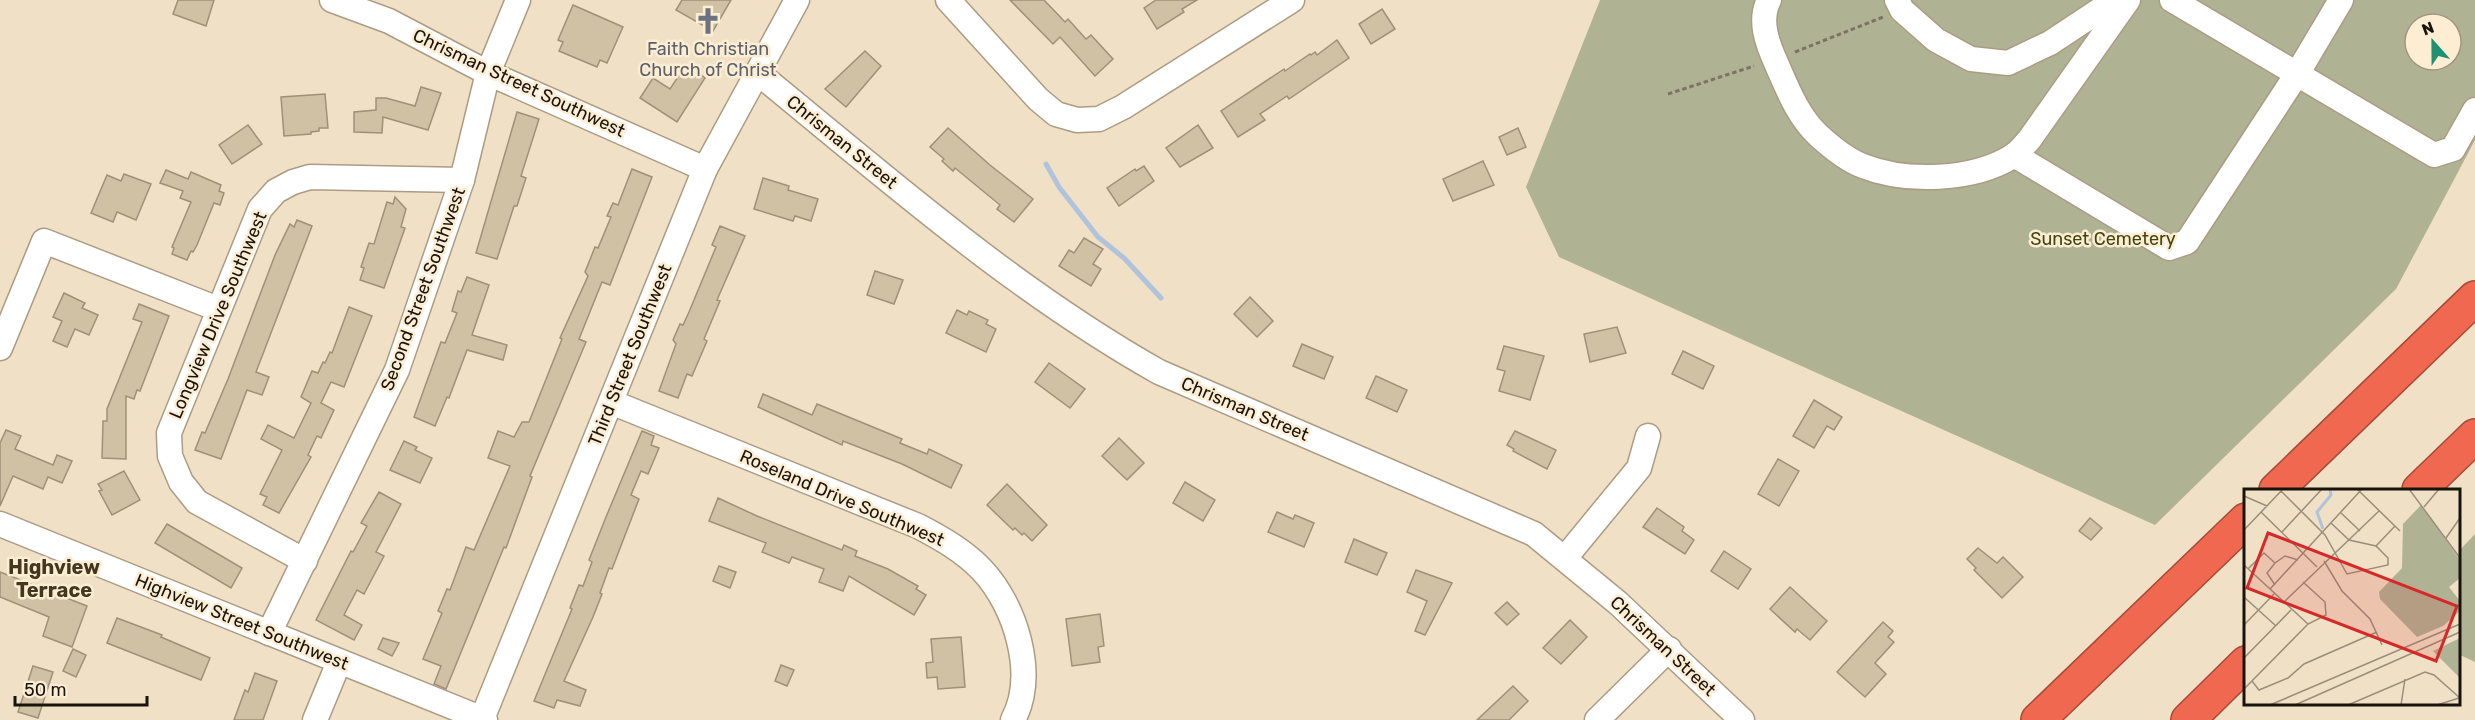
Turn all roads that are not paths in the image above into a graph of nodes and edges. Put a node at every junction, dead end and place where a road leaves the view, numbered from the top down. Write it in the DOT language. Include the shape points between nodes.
graph roads {
  1 [pos="332,0"];
  2 [pos="518,0"];
  3 [pos="798,0"];
  4 [pos="948,0"];
  5 [pos="1292,0"];
  6 [pos="1769,0"];
  7 [pos="2115,0"];
  8 [pos="2128,0"];
  9 [pos="2172,0"];
  10 [pos="2341,0"];
  11 [pos="1900,5"];
  12 [pos="488,73"];
  13 [pos="758,73"];
  14 [pos="2297,74"];
  15 [pos="2475,110"];
  16 [pos="2014,155"];
  17 [pos="705,170"];
  18 [pos="462,180"];
  19 [pos="2475,298"];
  20 [pos="218,309"];
  21 [pos="0,348"];
  22 [pos="612,402"];
  23 [pos="2475,435"];
  24 [pos="1648,436"];
  25 [pos="2277,489"];
  26 [pos="2421,489"];
  27 [pos="2244,522"];
  28 [pos="0,524"];
  29 [pos="1565,558"];
  30 [pos="305,561"];
  31 [pos="268,633"];
  32 [pos="1669,649"];
  33 [pos="339,662"];
  34 [pos="2244,665"];
  35 [pos="483,719"];
  36 [pos="315,720"];
  37 [pos="1013,720"];
  38 [pos="1597,720"];
  39 [pos="1742,720"];
  40 [pos="2038,720"];
  41 [pos="2188,720"];
  1 -- 12 [label="street, Chrisman Street Southwest" via="389,21"];
  2 -- 12 [label="street, Second Street Southwest"];
  3 -- 13 [label="street, Third Street Southwest"];
  4 -- 5 [label="street" via="1038,99 1056,114 1077,120 1099,118 1123,107"];
  6 -- 16 [label="street" via="1764,8 1764,28 1775,60 1798,111 1834,149 1862,166 1905,177 1950,176"];
  7 -- 11 [label="street" via="2050,43 2008,63 1971,59 1936,40"];
  8 -- 16 [label="street" via="2029,140"];
  9 -- 14 [label="street"];
  10 -- 14 [label="street"];
  12 -- 17 [label="street, Chrisman Street Southwest"];
  12 -- 18 [label="street, Second Street Southwest"];
  13 -- 17 [label="street, Third Street Southwest"];
  13 -- 29 [label="street, Chrisman Street" via="990,262 1100,339 1159,372 1534,534"];
  14 -- 15 [label="street" via="2434,155 2453,149"];
  14 -- 16 [label="street" via="2187,242 2169,248"];
  17 -- 22 [label="street, Third Street Southwest"];
  18 -- 20 [label="street, Longview Drive Southwest" via="310,177 293,182 276,191 260,209"];
  18 -- 30 [label="street, Second Street Southwest" via="397,370"];
  19 -- 25 [label="highway"];
  20 -- 21 [label="street" via="44,241"];
  20 -- 30 [label="street, Longview Drive Southwest" via="169,433 170,456 181,482 197,502"];
  22 -- 35 [label="street, Third Street Southwest"];
  22 -- 37 [label="street, Roseland Drive Southwest" via="949,542 983,571 1005,603 1015,629 1025,682"];
  23 -- 26 [label="highway"];
  24 -- 29 [label="street" via="1639,468"];
  27 -- 40 [label="highway"];
  28 -- 31 [label="street, Highview Street Southwest"];
  29 -- 32 [label="street, Chrisman Street"];
  30 -- 31 [label="street, Second Street Southwest"];
  31 -- 33 [label="street, Highview Street Southwest"];
  32 -- 38 [label="street"];
  32 -- 39 [label="street, Chrisman Street"];
  33 -- 35 [label="street, Highview Street Southwest"];
  33 -- 36 [label="street"];
  34 -- 41 [label="highway"];
}
